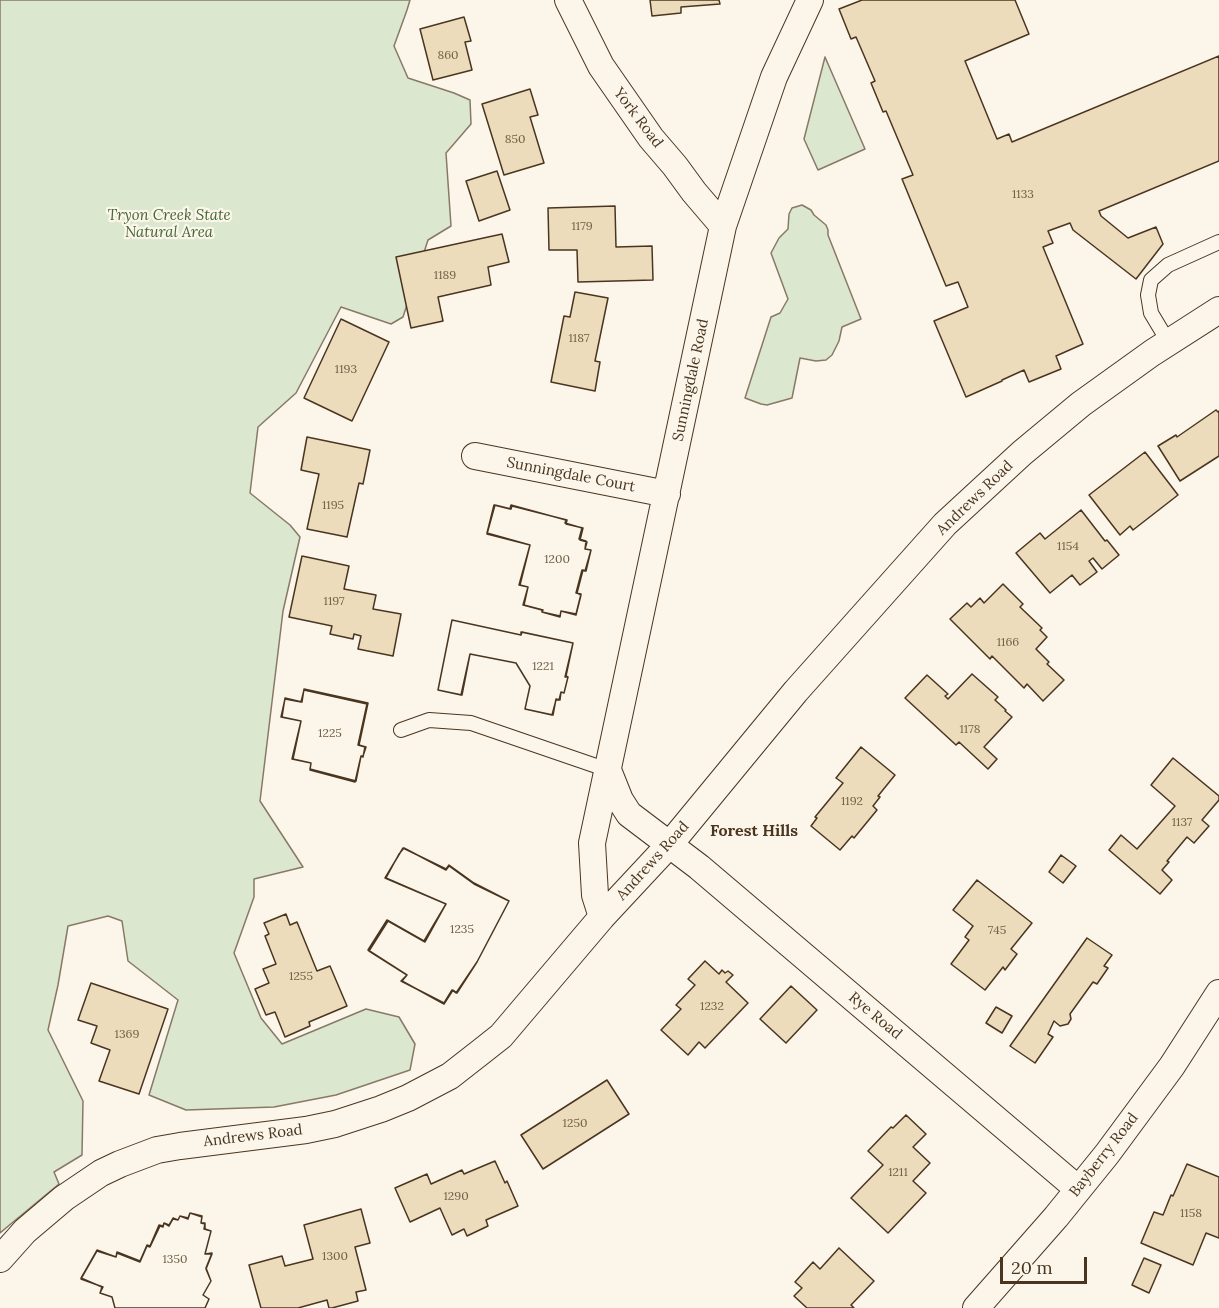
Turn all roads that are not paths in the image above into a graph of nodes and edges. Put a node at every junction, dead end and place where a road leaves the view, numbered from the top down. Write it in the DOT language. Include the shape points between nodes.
graph roads {
  1 [pos="568,0"];
  2 [pos="810,0"];
  3 [pos="723,226"];
  4 [pos="1219,242"];
  5 [pos="1219,310"];
  6 [pos="1168,343"];
  7 [pos="475,456"];
  8 [pos="667,494"];
  9 [pos="401,730"];
  10 [pos="608,770"];
  11 [pos="670,844"];
  12 [pos="602,916"];
  13 [pos="1219,993"];
  14 [pos="1078,1189"];
  15 [pos="0,1259"];
  16 [pos="976,1308"];
  1 -- 3 [label="street, York Road" via="601,66 651,138"];
  2 -- 3 [label="street, Sunningdale Road" via="774,77"];
  3 -- 8 [label="street, Sunningdale Road"];
  4 -- 6 [label="lane" via="1168,265 1152,280 1148,295 1151,313"];
  5 -- 6 [label="street, Andrews Road"];
  6 -- 11 [label="street, Andrews Road" via="1081,404 945,524 796,691"];
  7 -- 8 [label="street, Sunningdale Court"];
  8 -- 10 [label="street, Sunningdale Road"];
  9 -- 10 [label="lane" via="429,720 471,723"];
  10 -- 11 [label="street" via="629,814"];
  10 -- 12 [label="street, Sunningdale Road" via="592,843 595,895"];
  11 -- 12 [label="street, Andrews Road"];
  11 -- 14 [label="street, Rye Road"];
  12 -- 15 [label="street, Andrews Road" via="501,1036 431,1087 335,1124 157,1150 120,1164 64,1197"];
  13 -- 14 [label="street, Bayberry Road" via="1172,1066"];
  14 -- 16 [label="street, Bayberry Road"];
}
